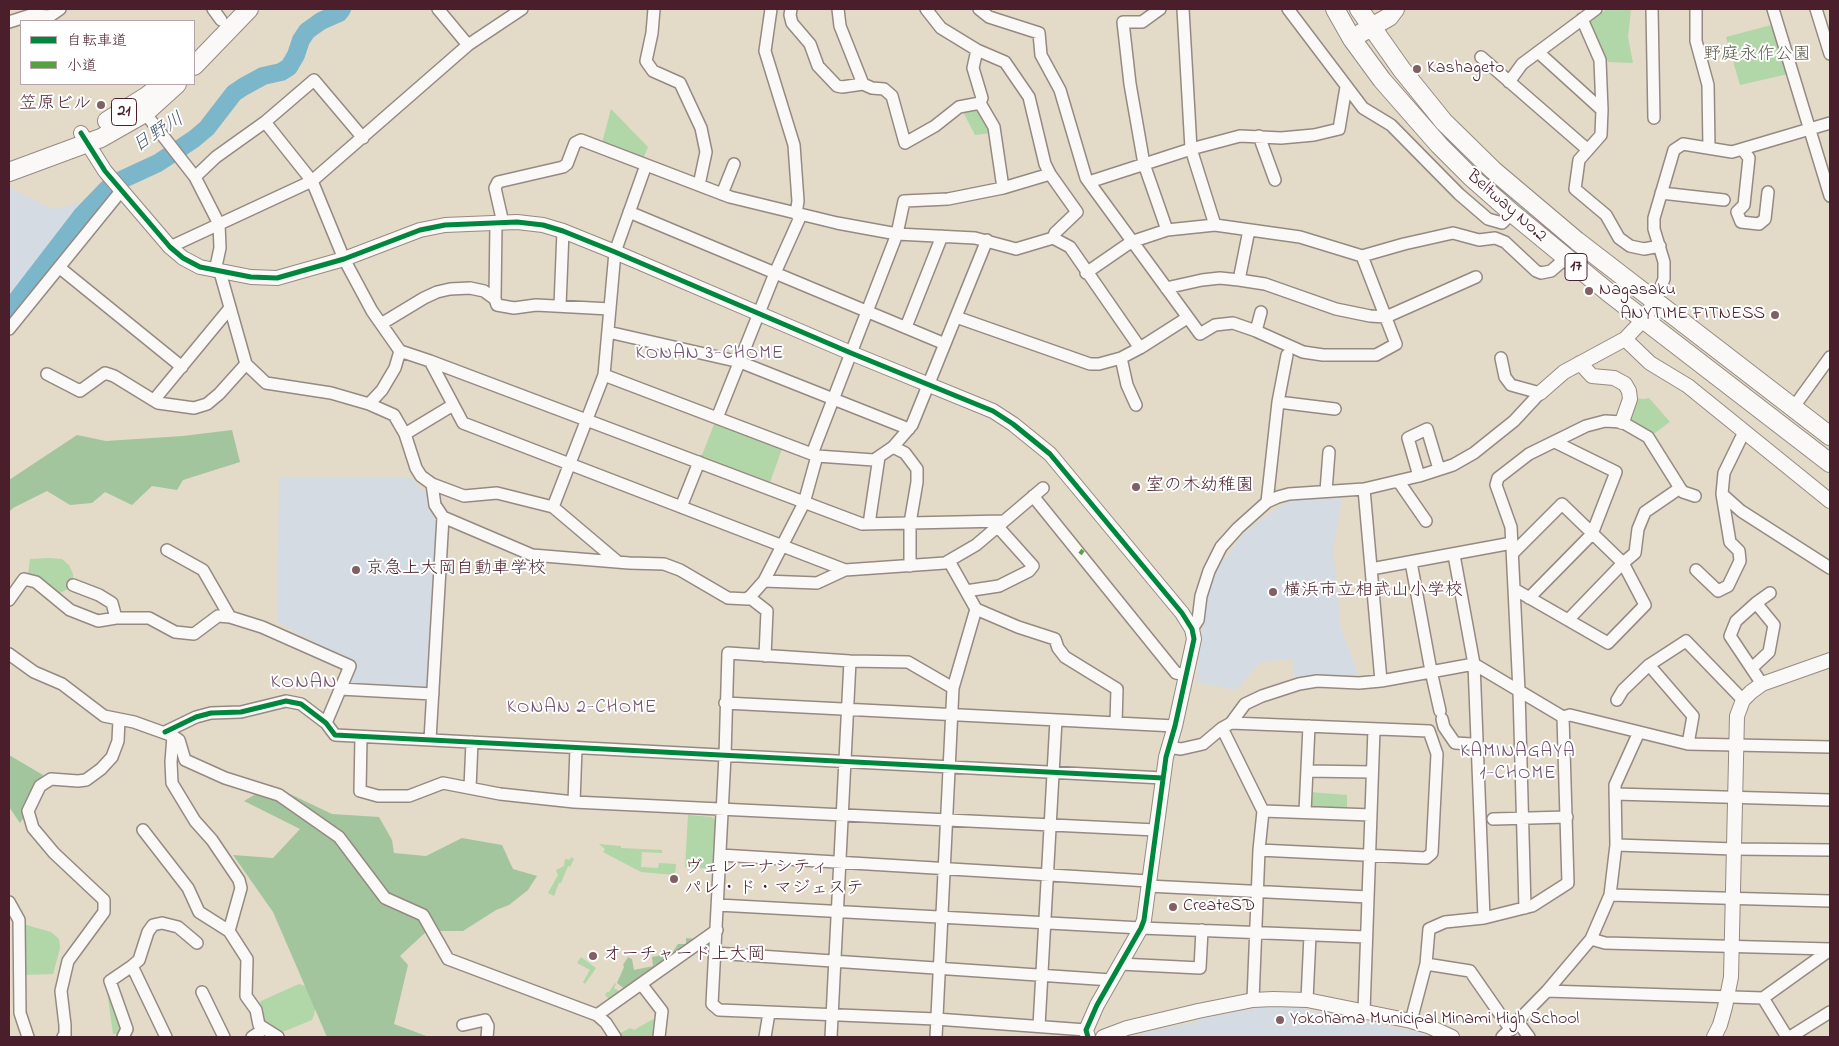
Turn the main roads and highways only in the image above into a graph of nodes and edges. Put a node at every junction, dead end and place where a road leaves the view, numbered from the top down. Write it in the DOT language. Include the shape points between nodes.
graph roads {
  1 [pos="249,9"];
  2 [pos="1335,9"];
  3 [pos="1358,9"];
  4 [pos="1395,9"];
  5 [pos="222,12"];
  6 [pos="1371,27"];
  7 [pos="1352,39"];
  8 [pos="195,50"];
  9 [pos="195,65"];
  10 [pos="161,85"];
  11 [pos="176,85"];
  12 [pos="84,138"];
  13 [pos="9,168"];
  14 [pos="1830,436"];
  15 [pos="1830,463"];
  1 -- 9 [label="main road"];
  2 -- 7 [label="main road, Beltway No.2 / 17"];
  3 -- 6 [label="main road, Beltway No.2 / 17"];
  4 -- 6 [label="main road" via="1389,17"];
  5 -- 8 [label="main road"];
  6 -- 7 [label="main road"];
  6 -- 14 [label="main road, Beltway No.2 / 17" via="1430,104 1476,155 1543,214"];
  7 -- 15 [label="main road, Beltway No.2 / 17" via="1382,80 1465,172 1643,320"];
  10 -- 12 [label="main road, 21"];
  11 -- 12 [label="main road, 21" via="145,113 101,138"];
  12 -- 13 [label="main road, 21"];
}
